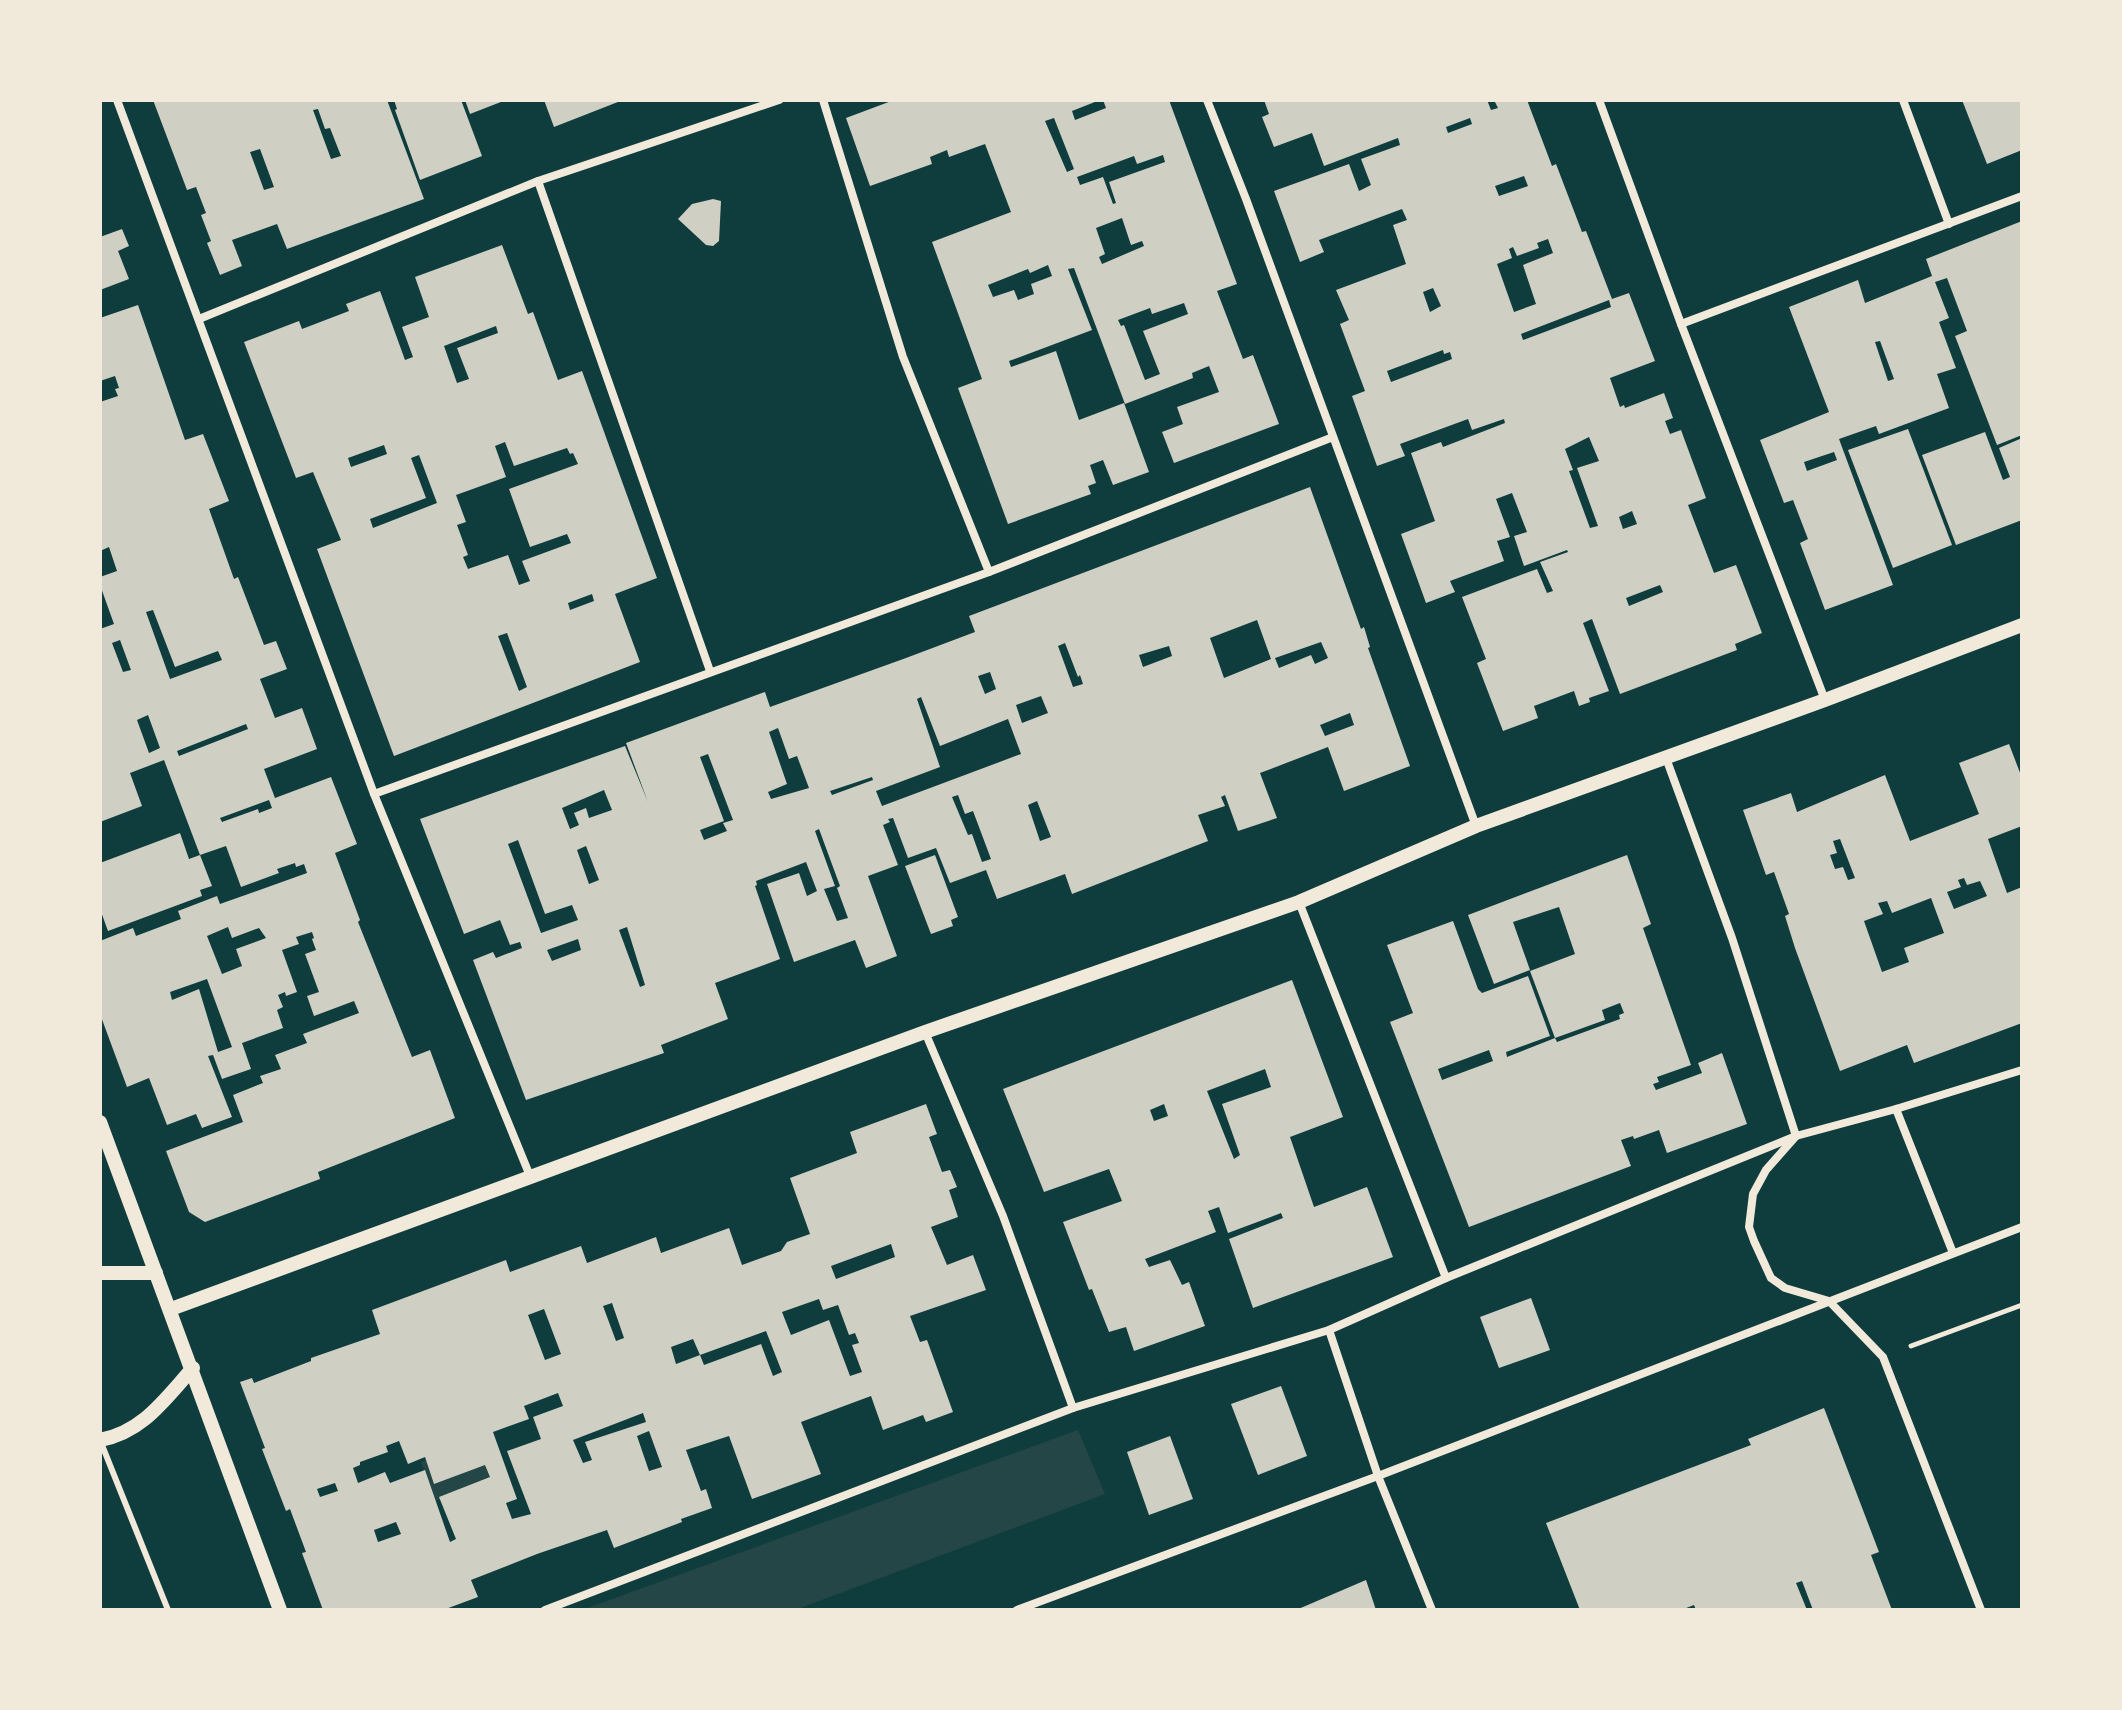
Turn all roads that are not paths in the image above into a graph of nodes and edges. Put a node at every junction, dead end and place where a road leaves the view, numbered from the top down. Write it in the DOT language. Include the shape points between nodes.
graph roads {
  1 [pos="117,100"];
  2 [pos="779,100"];
  3 [pos="823,100"];
  4 [pos="1207,100"];
  5 [pos="1599,100"];
  6 [pos="1903,100"];
  7 [pos="538,181"];
  8 [pos="2022,196"];
  9 [pos="1949,224"];
  10 [pos="199,319"];
  11 [pos="1681,324"];
  12 [pos="1333,437"];
  13 [pos="989,572"];
  14 [pos="2022,625"];
  15 [pos="710,671"];
  16 [pos="1825,700"];
  17 [pos="1666,758"];
  18 [pos="374,794"];
  19 [pos="1476,826"];
  20 [pos="1299,902"];
  21 [pos="925,1032"];
  22 [pos="2022,1070"];
  23 [pos="1896,1109"];
  24 [pos="100,1122"];
  25 [pos="1796,1136"];
  26 [pos="530,1176"];
  27 [pos="2022,1227"];
  28 [pos="1953,1253"];
  29 [pos="100,1273"];
  30 [pos="156,1273"];
  31 [pos="1446,1278"];
  32 [pos="1829,1301"];
  33 [pos="171,1309"];
  34 [pos="1329,1330"];
  35 [pos="193,1368"];
  36 [pos="1073,1408"];
  37 [pos="100,1440"];
  38 [pos="1378,1476"];
  39 [pos="168,1610"];
  40 [pos="280,1610"];
  41 [pos="545,1610"];
  42 [pos="1017,1610"];
  43 [pos="1432,1610"];
  44 [pos="1981,1610"];
  1 -- 10 [label="street"];
  2 -- 7 [label="street"];
  3 -- 13 [label="street" via="903,357"];
  4 -- 12 [label="street"];
  5 -- 11 [label="street"];
  6 -- 9 [label="street"];
  7 -- 10 [label="street"];
  7 -- 15 [label="street"];
  8 -- 9 [label="street"];
  9 -- 11 [label="street"];
  10 -- 18 [label="street"];
  11 -- 16 [label="street"];
  12 -- 13 [label="street"];
  12 -- 19 [label="street"];
  13 -- 15 [label="street"];
  14 -- 16 [label="street"];
  15 -- 18 [label="street"];
  16 -- 17 [label="street"];
  17 -- 19 [label="street"];
  17 -- 25 [label="street"];
  18 -- 26 [label="street"];
  19 -- 20 [label="street"];
  20 -- 21 [label="street"];
  20 -- 31 [label="street"];
  21 -- 26 [label="street"];
  21 -- 36 [label="street" via="1003,1216"];
  22 -- 23 [label="street"];
  23 -- 25 [label="street"];
  23 -- 28 [label="street"];
  24 -- 30 [label="street"];
  25 -- 31 [label="street"];
  25 -- 32 [label="street" via="1753,1194 1749,1227 1771,1278 1785,1288"];
  26 -- 33 [label="street"];
  27 -- 28 [label="street"];
  28 -- 32 [label="street"];
  29 -- 30 [label="street"];
  30 -- 33 [label="street"];
  31 -- 34 [label="street"];
  32 -- 38 [label="street"];
  32 -- 44 [label="street" via="1883,1357"];
  33 -- 35 [label="street"];
  34 -- 36 [label="street"];
  34 -- 38 [label="street"];
  35 -- 37 [label="street" via="148,1418 119,1437"];
  35 -- 40 [label="street"];
  36 -- 41 [label="street"];
  37 -- 39 [label="lane"];
  38 -- 42 [label="street"];
  38 -- 43 [label="street"];
}
